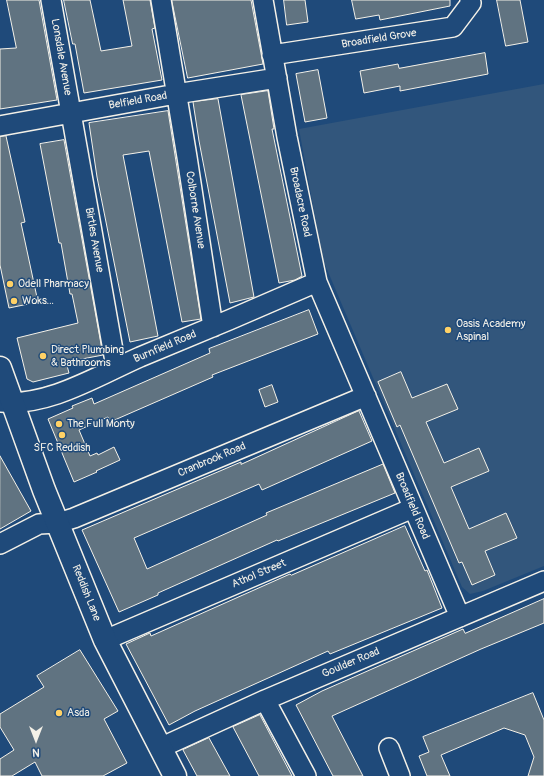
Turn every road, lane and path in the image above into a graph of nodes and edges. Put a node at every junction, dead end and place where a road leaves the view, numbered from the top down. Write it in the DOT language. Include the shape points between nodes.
graph roads {
  1 [pos="51,0"];
  2 [pos="161,0"];
  3 [pos="262,0"];
  4 [pos="470,0"];
  5 [pos="272,55"];
  6 [pos="277,78"];
  7 [pos="176,94"];
  8 [pos="72,113"];
  9 [pos="0,126"];
  10 [pos="317,282"];
  11 [pos="213,327"];
  12 [pos="0,368"];
  13 [pos="116,368"];
  14 [pos="366,396"];
  15 [pos="6,403"];
  16 [pos="413,508"];
  17 [pos="58,523"];
  18 [pos="0,544"];
  19 [pos="544,581"];
  20 [pos="460,616"];
  21 [pos="105,640"];
  22 [pos="265,700"];
  23 [pos="160,748"];
  24 [pos="389,748"];
  25 [pos="175,776"];
  26 [pos="306,776"];
  27 [pos="400,776"];
  1 -- 8 [label="street, Lonsdale Avenue"];
  2 -- 7 [label="street, Colborne Avenue"];
  3 -- 5 [label="street, Broadacre Road"];
  4 -- 5 [label="street, Broadfield Grove" via="454,27"];
  5 -- 6 [label="street, Broadacre Road"];
  6 -- 7 [label="street, Belfield Road"];
  6 -- 10 [label="street, Broadacre Road"];
  7 -- 8 [label="street, Belfield Road"];
  7 -- 11 [label="street, Colborne Avenue"];
  8 -- 9 [label="street, Belfield Road"];
  8 -- 13 [label="street, Birtles Avenue"];
  10 -- 11 [label="street, Burnfield Road"];
  10 -- 14 [label="street, Broadacre Road"];
  11 -- 13 [label="street, Burnfield Road"];
  12 -- 15 [label="main road, Reddish Lane"];
  13 -- 15 [label="street, Burnfield Road" via="49,397"];
  14 -- 16 [label="street, Broadfield Road"];
  14 -- 17 [label="street, Cranbrook Road"];
  15 -- 17 [label="main road, Reddish Lane"];
  16 -- 20 [label="street, Broadfield Road"];
  16 -- 21 [label="street, Athol Street"];
  17 -- 18 [label="street, Cranbrook Road" via="39,524"];
  17 -- 21 [label="main road, Reddish Lane"];
  19 -- 20 [label="street, Goulder Road"];
  20 -- 22 [label="street, Goulder Road"];
  21 -- 23 [label="main road, Reddish Lane"];
  22 -- 23 [label="street, Goulder Road"];
  22 -- 26 [label="street"];
  23 -- 25 [label="main road, Reddish Lane"];
  24 -- 27 [label="street"];
}
